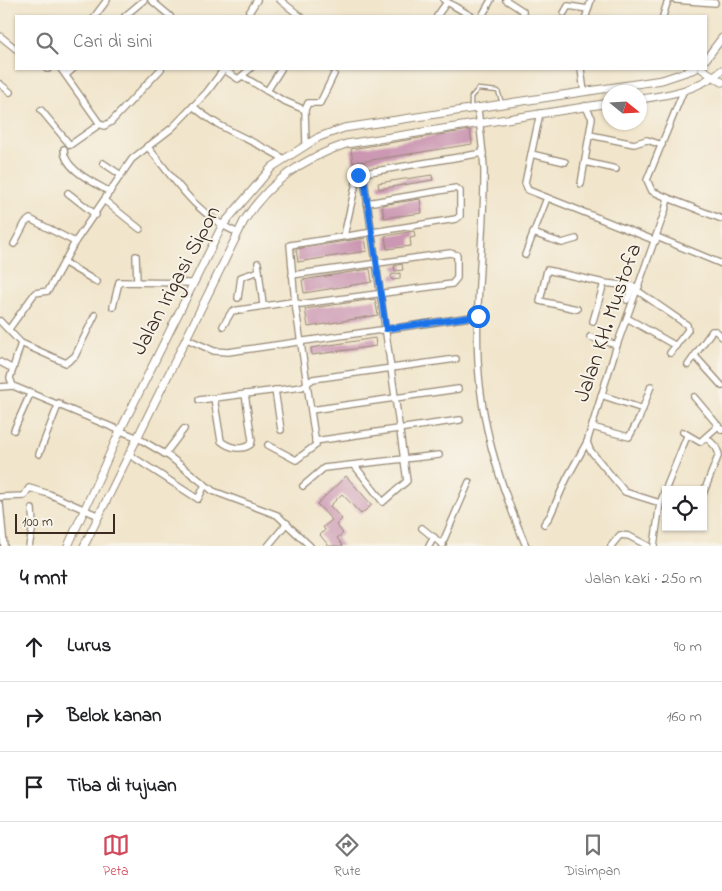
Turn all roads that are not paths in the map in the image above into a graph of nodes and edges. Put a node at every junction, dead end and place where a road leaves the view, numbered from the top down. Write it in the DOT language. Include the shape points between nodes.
graph roads {
  1 [pos="107,0"];
  2 [pos="144,0"];
  3 [pos="151,0"];
  4 [pos="257,0"];
  5 [pos="280,0"];
  6 [pos="491,0"];
  7 [pos="506,0"];
  8 [pos="591,0"];
  9 [pos="668,0"];
  10 [pos="676,0"];
  11 [pos="445,1"];
  12 [pos="716,3"];
  13 [pos="588,10"];
  14 [pos="564,13"];
  15 [pos="96,15"];
  16 [pos="126,15"];
  17 [pos="169,15"];
  18 [pos="248,15"];
  19 [pos="299,15"];
  20 [pos="438,15"];
  21 [pos="469,15"];
  22 [pos="483,15"];
  23 [pos="523,15"];
  24 [pos="586,15"];
  25 [pos="663,15"];
  26 [pos="0,36"];
  27 [pos="722,38"];
  28 [pos="15,48"];
  29 [pos="707,58"];
  30 [pos="62,70"];
  31 [pos="72,70"];
  32 [pos="160,70"];
  33 [pos="222,70"];
  34 [pos="224,70"];
  35 [pos="249,70"];
  36 [pos="280,70"];
  37 [pos="581,70"];
  38 [pos="692,70"];
  39 [pos="703,70"];
  40 [pos="722,70"];
  41 [pos="334,74"];
  42 [pos="66,75"];
  43 [pos="244,77"];
  44 [pos="712,77"];
  45 [pos="722,82"];
  46 [pos="0,84"];
  47 [pos="267,91"];
  48 [pos="10,92"];
  49 [pos="584,92"];
  50 [pos="683,92"];
  51 [pos="647,98"];
  52 [pos="502,104"];
  53 [pos="602,104"];
  54 [pos="193,106"];
  55 [pos="584,106"];
  56 [pos="41,110"];
  57 [pos="304,110"];
  58 [pos="476,110"];
  59 [pos="540,113"];
  60 [pos="479,122"];
  61 [pos="100,124"];
  62 [pos="590,135"];
  63 [pos="306,144"];
  64 [pos="662,145"];
  65 [pos="147,146"];
  66 [pos="64,149"];
  67 [pos="483,152"];
  68 [pos="531,154"];
  69 [pos="284,158"];
  70 [pos="564,162"];
  71 [pos="585,162"];
  72 [pos="103,163"];
  73 [pos="272,168"];
  74 [pos="616,169"];
  75 [pos="363,172"];
  76 [pos="121,175"];
  77 [pos="280,177"];
  78 [pos="581,184"];
  79 [pos="110,192"];
  80 [pos="68,193"];
  81 [pos="547,198"];
  82 [pos="668,198"];
  83 [pos="104,201"];
  84 [pos="367,203"];
  85 [pos="96,215"];
  86 [pos="722,220"];
  87 [pos="222,226"];
  88 [pos="140,229"];
  89 [pos="371,232"];
  90 [pos="237,233"];
  91 [pos="533,233"];
  92 [pos="344,236"];
  93 [pos="576,239"];
  94 [pos="656,239"];
  95 [pos="75,242"];
  96 [pos="14,244"];
  97 [pos="525,255"];
  98 [pos="136,256"];
  99 [pos="65,263"];
  100 [pos="258,263"];
  101 [pos="376,264"];
  102 [pos="722,264"];
  103 [pos="259,271"];
  104 [pos="292,275"];
  105 [pos="98,282"];
  106 [pos="137,282"];
  107 [pos="193,283"];
  108 [pos="604,283"];
  109 [pos="637,288"];
  110 [pos="380,294"];
  111 [pos="238,298"];
  112 [pos="627,300"];
  113 [pos="295,303"];
  114 [pos="263,306"];
  115 [pos="113,307"];
  116 [pos="577,309"];
  117 [pos="95,315"];
  118 [pos="478,316"];
  119 [pos="627,318"];
  120 [pos="0,321"];
  121 [pos="593,321"];
  122 [pos="223,326"];
  123 [pos="9,329"];
  124 [pos="386,329"];
  125 [pos="590,337"];
  126 [pos="722,337"];
  127 [pos="187,339"];
  128 [pos="300,342"];
  129 [pos="21,343"];
  130 [pos="617,345"];
  131 [pos="676,346"];
  132 [pos="670,353"];
  133 [pos="695,356"];
  134 [pos="456,359"];
  135 [pos="0,362"];
  136 [pos="688,365"];
  137 [pos="391,368"];
  138 [pos="13,369"];
  139 [pos="306,383"];
  140 [pos="13,386"];
  141 [pos="651,386"];
  142 [pos="722,386"];
  143 [pos="0,387"];
  144 [pos="275,390"];
  145 [pos="458,390"];
  146 [pos="31,392"];
  147 [pos="244,394"];
  148 [pos="601,395"];
  149 [pos="694,397"];
  150 [pos="214,398"];
  151 [pos="395,398"];
  152 [pos="199,400"];
  153 [pos="59,403"];
  154 [pos="643,409"];
  155 [pos="311,410"];
  156 [pos="460,420"];
  157 [pos="592,427"];
  158 [pos="720,428"];
  159 [pos="184,429"];
  160 [pos="400,429"];
  161 [pos="14,430"];
  162 [pos="280,430"];
  163 [pos="122,431"];
  164 [pos="706,437"];
  165 [pos="137,438"];
  166 [pos="315,442"];
  167 [pos="587,442"];
  168 [pos="268,445"];
  169 [pos="39,454"];
  170 [pos="165,454"];
  171 [pos="130,455"];
  172 [pos="439,456"];
  173 [pos="404,460"];
  174 [pos="355,466"];
  175 [pos="469,482"];
  176 [pos="205,485"];
  177 [pos="303,486"];
  178 [pos="706,486"];
  179 [pos="0,497"];
  180 [pos="660,503"];
  181 [pos="0,504"];
  182 [pos="32,509"];
  183 [pos="86,510"];
  184 [pos="97,515"];
  185 [pos="287,523"];
  186 [pos="544,524"];
  187 [pos="422,528"];
  188 [pos="434,537"];
  189 [pos="443,545"];
  190 [pos="4,546"];
  191 [pos="29,546"];
  192 [pos="68,546"];
  193 [pos="84,546"];
  194 [pos="268,546"];
  195 [pos="310,546"];
  196 [pos="429,546"];
  197 [pos="526,546"];
  198 [pos="611,546"];
  199 [pos="648,546"];
  200 [pos="654,546"];
  1 -- 15 [label="street"];
  2 -- 16 [label="street"];
  3 -- 17 [label="street"];
  4 -- 18 [label="street"];
  5 -- 19 [label="street"];
  6 -- 22 [label="street"];
  7 -- 23 [label="street" via="523,11"];
  8 -- 13 [label="street"];
  9 -- 25 [label="street"];
  10 -- 12 [label="street"];
  11 -- 20 [label="street"];
  11 -- 21 [label="street"];
  13 -- 14 [label="street" via="568,6"];
  13 -- 24 [label="street"];
  26 -- 28 [label="street"];
  27 -- 29 [label="street"];
  30 -- 42 [label="street"];
  31 -- 42 [label="street"];
  32 -- 61 [label="street" via="111,122"];
  33 -- 54 [label="street"];
  34 -- 43 [label="street" via="237,79"];
  35 -- 43 [label="street"];
  36 -- 47 [label="street"];
  37 -- 49 [label="street"];
  38 -- 49 [label="street, Jalan Irigasi Sipon" via="662,80"];
  39 -- 44 [label="street"];
  40 -- 44 [label="street"];
  41 -- 57 [label="street" via="320,103 308,103"];
  42 -- 61 [label="street"];
  43 -- 47 [label="street"];
  44 -- 45 [label="street"];
  44 -- 50 [label="street"];
  46 -- 48 [label="street"];
  47 -- 57 [label="street"];
  49 -- 52 [label="street, Jalan Irigasi Sipon"];
  49 -- 55 [label="street"];
  50 -- 51 [label="street"];
  50 -- 64 [label="street"];
  52 -- 58 [label="street, Jalan Irigasi Sipon"];
  52 -- 58 [label="lane" via="498,91 478,89 471,97"];
  53 -- 55 [label="street, Jalan Irigasi Sipon"];
  54 -- 65 [label="street" via="172,128"];
  54 -- 69 [label="street" via="216,125"];
  55 -- 59 [label="street, Jalan Irigasi Sipon"];
  55 -- 62 [label="street" via="592,116"];
  56 -- 61 [label="street" via="70,145"];
  57 -- 63 [label="street"];
  58 -- 60 [label="street"];
  58 -- 63 [label="street, Jalan Irigasi Sipon" via="344,128"];
  59 -- 60 [label="street, Jalan Irigasi Sipon"];
  59 -- 68 [label="street"];
  60 -- 67 [label="street"];
  60 -- 77 [label="street, Jalan Irigasi Sipon" via="346,144 321,153"];
  62 -- 64 [label="street" via="637,144 647,140"];
  62 -- 71 [label="street"];
  63 -- 69 [label="street, Jalan Irigasi Sipon"];
  64 -- 82 [label="street" via="647,182 652,191"];
  65 -- 76 [label="street"];
  65 -- 87 [label="street" via="188,198"];
  66 -- 79 [label="street" via="66,160 76,171"];
  67 -- 75 [label="street"];
  67 -- 118 [label="street"];
  68 -- 70 [label="street"];
  68 -- 81 [label="street" via="526,187"];
  69 -- 73 [label="street, Jalan Irigasi Sipon"];
  71 -- 74 [label="street"];
  71 -- 78 [label="street"];
  72 -- 76 [label="street"];
  73 -- 77 [label="street"];
  73 -- 87 [label="street, Jalan Irigasi Sipon"];
  75 -- 84 [label="street"];
  75 -- 92 [label="street" via="356,178"];
  76 -- 79 [label="street"];
  77 -- 90 [label="street, Jalan Irigasi Sipon" via="253,207"];
  79 -- 83 [label="street"];
  80 -- 85 [label="street"];
  81 -- 91 [label="street"];
  81 -- 94 [label="street"];
  82 -- 86 [label="street"];
  82 -- 94 [label="street, Jalan KH. Mustofa"];
  83 -- 85 [label="street"];
  83 -- 88 [label="street"];
  84 -- 89 [label="street"];
  84 -- 89 [label="street" via="456,188 460,191 458,219"];
  85 -- 95 [label="street"];
  87 -- 90 [label="street"];
  87 -- 107 [label="street, Jalan Irigasi Sipon"];
  89 -- 92 [label="street"];
  89 -- 101 [label="street"];
  90 -- 127 [label="street, Jalan Irigasi Sipon"];
  91 -- 93 [label="street" via="562,243"];
  91 -- 97 [label="street"];
  92 -- 104 [label="street" via="291,244"];
  94 -- 102 [label="street"];
  94 -- 109 [label="street, Jalan KH. Mustofa"];
  95 -- 96 [label="street" via="30,219"];
  95 -- 99 [label="street"];
  98 -- 106 [label="street"];
  99 -- 105 [label="street"];
  99 -- 123 [label="street" via="48,290 35,293"];
  100 -- 103 [label="street"];
  101 -- 104 [label="street"];
  101 -- 110 [label="street"];
  101 -- 110 [label="street" via="450,253 457,255 458,278 454,283"];
  103 -- 111 [label="street" via="241,277"];
  103 -- 114 [label="street"];
  104 -- 113 [label="street"];
  106 -- 107 [label="street"];
  106 -- 115 [label="street" via="118,282"];
  107 -- 163 [label="street, Jalan Irigasi Sipon"];
  108 -- 109 [label="street"];
  108 -- 116 [label="street" via="547,270 540,301"];
  108 -- 121 [label="street"];
  109 -- 112 [label="street"];
  109 -- 119 [label="street, Jalan KH. Mustofa"];
  109 -- 131 [label="street" via="687,325 688,330"];
  110 -- 113 [label="street"];
  110 -- 124 [label="street"];
  113 -- 114 [label="street"];
  113 -- 128 [label="street"];
  114 -- 122 [label="street" via="230,311"];
  117 -- 129 [label="street" via="70,362 62,362"];
  118 -- 124 [label="street"];
  118 -- 197 [label="street" via="478,369 487,429 506,499"];
  119 -- 130 [label="street, Jalan KH. Mustofa"];
  119 -- 131 [label="street"];
  120 -- 123 [label="street"];
  123 -- 129 [label="street"];
  124 -- 128 [label="street"];
  124 -- 137 [label="street"];
  125 -- 130 [label="street"];
  126 -- 133 [label="street" via="712,331"];
  127 -- 128 [label="street" via="220,352"];
  127 -- 165 [label="street, Jalan Irigasi Sipon"];
  128 -- 139 [label="street"];
  129 -- 138 [label="street"];
  130 -- 148 [label="street, Jalan KH. Mustofa"];
  131 -- 132 [label="street"];
  133 -- 136 [label="street"];
  133 -- 142 [label="street"];
  134 -- 137 [label="street"];
  135 -- 138 [label="street"];
  137 -- 139 [label="street" via="313,379"];
  137 -- 151 [label="street"];
  138 -- 140 [label="street" via="10,378"];
  139 -- 144 [label="street" via="302,387"];
  139 -- 155 [label="street"];
  140 -- 143 [label="street"];
  140 -- 146 [label="street"];
  141 -- 154 [label="street"];
  144 -- 147 [label="street"];
  144 -- 162 [label="street"];
  145 -- 151 [label="street"];
  146 -- 153 [label="street"];
  146 -- 161 [label="street"];
  147 -- 150 [label="street"];
  147 -- 150 [label="street" via="252,440 242,448 221,441"];
  148 -- 154 [label="street"];
  148 -- 157 [label="street, Jalan KH. Mustofa"];
  149 -- 158 [label="street"];
  150 -- 152 [label="street"];
  151 -- 155 [label="street"];
  151 -- 160 [label="street"];
  153 -- 163 [label="street"];
  153 -- 169 [label="street"];
  154 -- 157 [label="street" via="628,438"];
  155 -- 166 [label="street"];
  156 -- 160 [label="street"];
  157 -- 167 [label="street, Jalan KH. Mustofa"];
  158 -- 164 [label="street"];
  159 -- 170 [label="street"];
  160 -- 166 [label="street"];
  160 -- 173 [label="street"];
  163 -- 165 [label="street"];
  163 -- 183 [label="street, Jalan Irigasi Sipon"];
  164 -- 178 [label="street" via="719,454"];
  164 -- 180 [label="street" via="697,441 685,434"];
  165 -- 170 [label="street"];
  165 -- 171 [label="street, Jalan Irigasi Sipon"];
  166 -- 168 [label="street" via="315,447 296,460"];
  167 -- 180 [label="street" via="625,492"];
  167 -- 186 [label="street, Jalan KH. Mustofa"];
  170 -- 176 [label="street"];
  171 -- 176 [label="street" via="198,498"];
  171 -- 184 [label="street, Jalan Irigasi Sipon"];
  172 -- 173 [label="street"];
  173 -- 174 [label="street"];
  173 -- 174 [label="street" via="408,481 383,502"];
  174 -- 177 [label="street" via="324,468"];
  175 -- 189 [label="street"];
  176 -- 185 [label="street" via="220,494 271,512"];
  179 -- 183 [label="street" via="24,496 28,488"];
  180 -- 200 [label="street"];
  181 -- 190 [label="street"];
  182 -- 191 [label="street"];
  183 -- 184 [label="street"];
  183 -- 192 [label="street, Jalan Irigasi Sipon"];
  184 -- 193 [label="street, Jalan Irigasi Sipon"];
  185 -- 194 [label="street"];
  185 -- 195 [label="street"];
  187 -- 188 [label="street"];
  188 -- 189 [label="street"];
  188 -- 196 [label="street"];
  198 -- 199 [label="street" via="620,535"];
}
